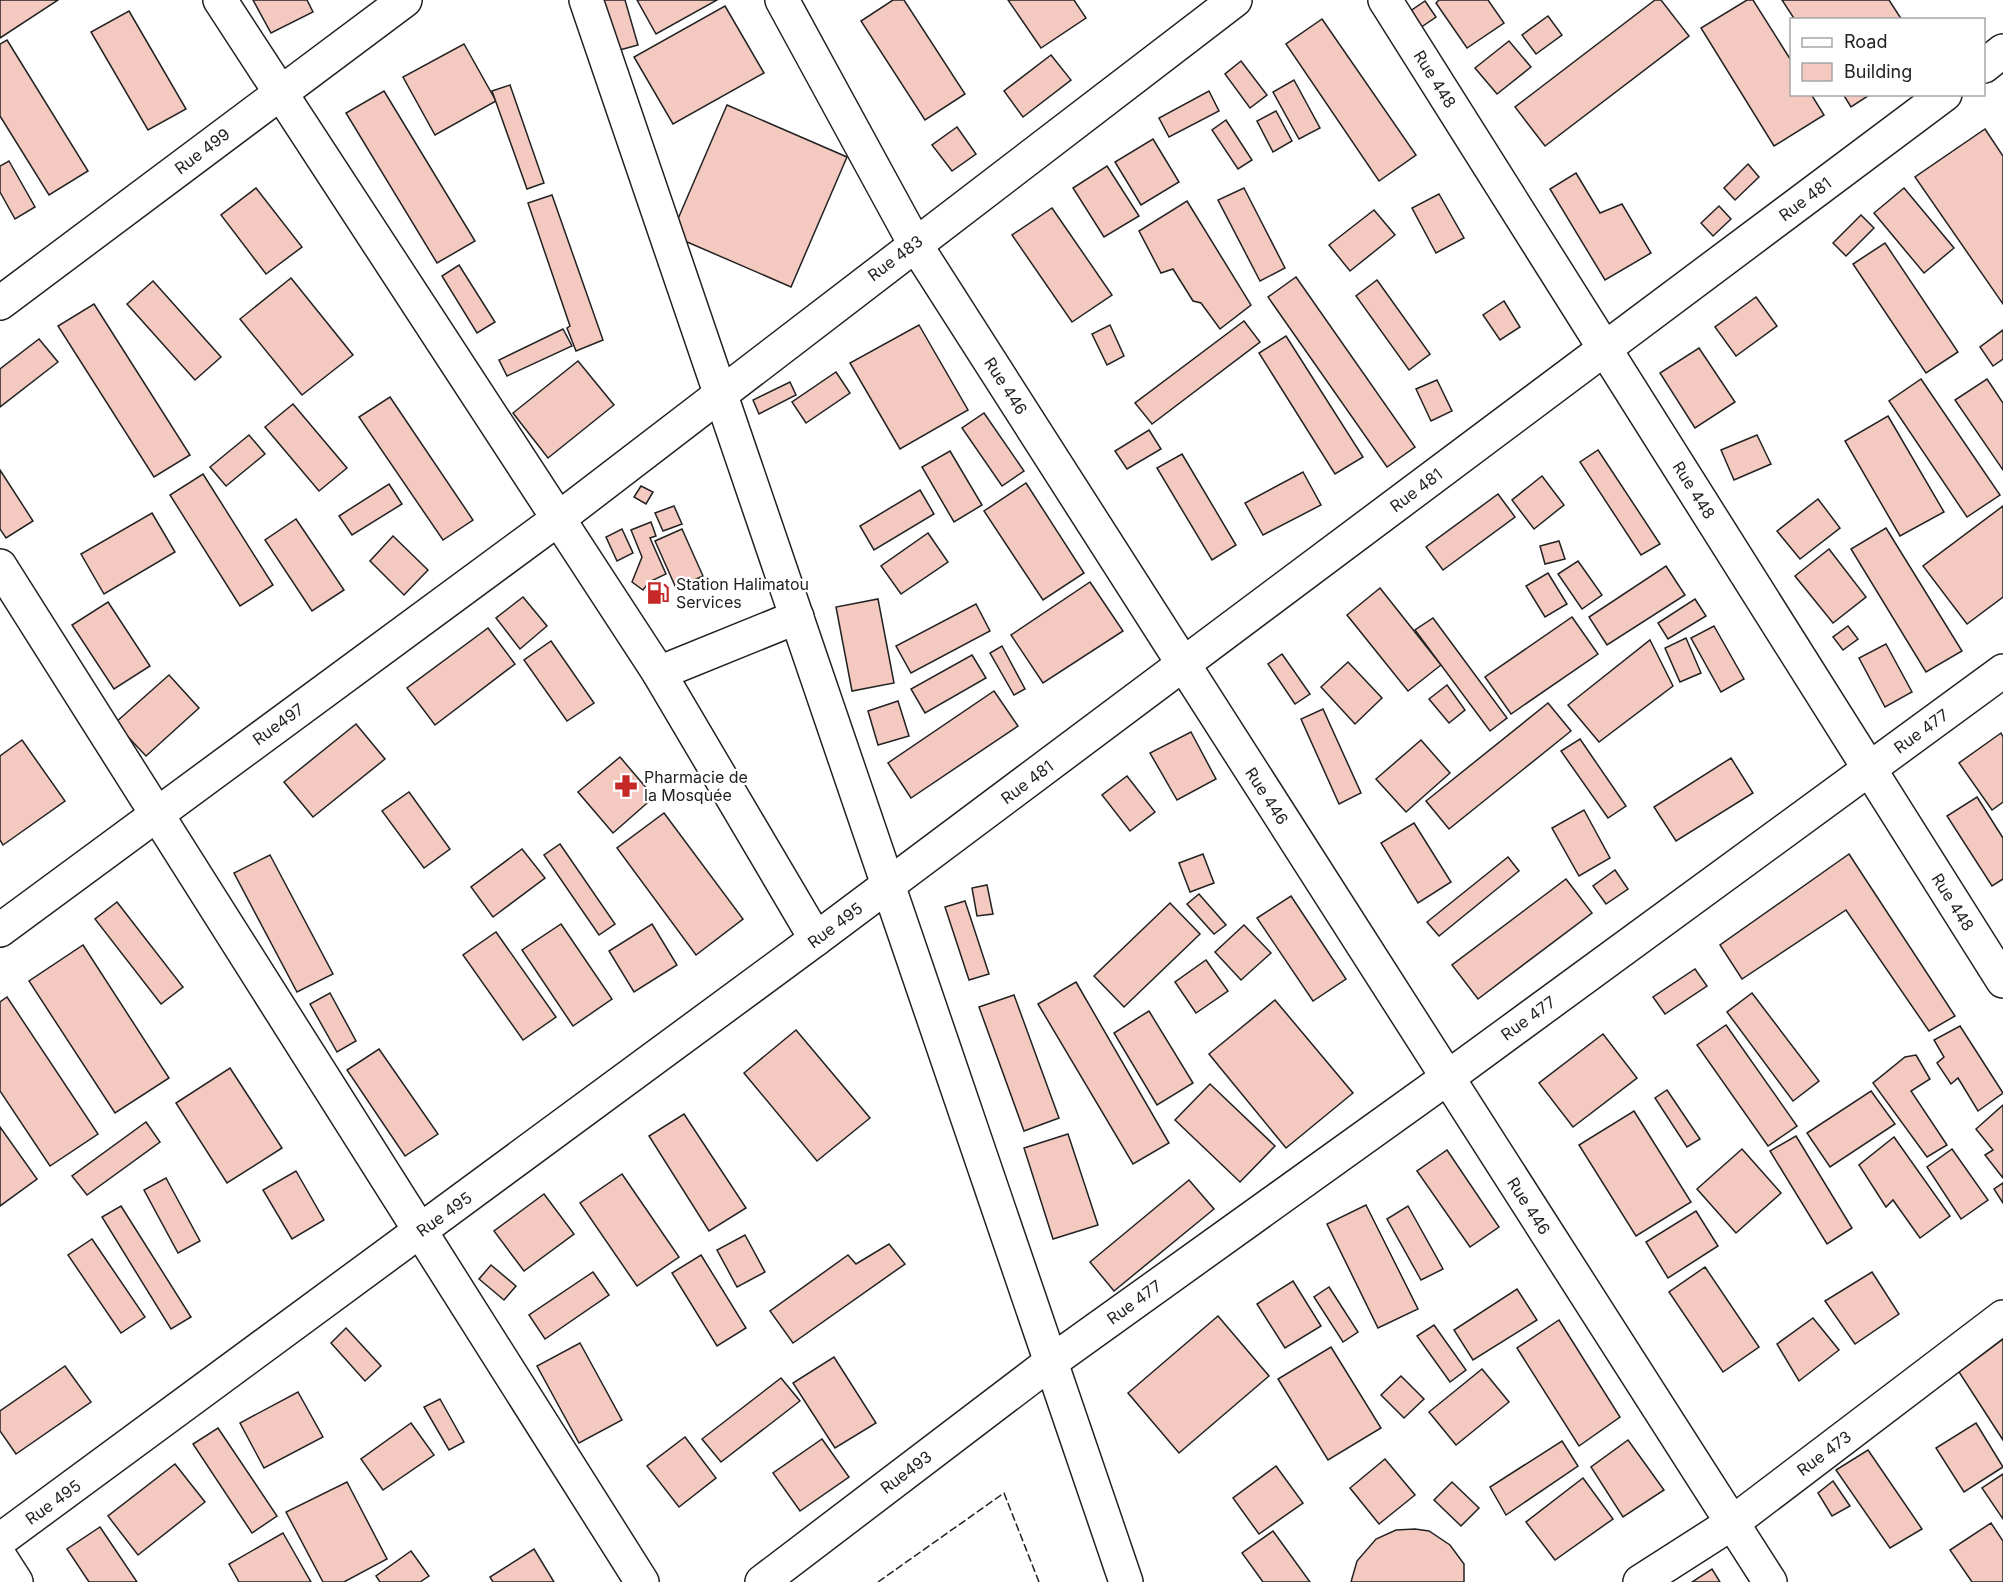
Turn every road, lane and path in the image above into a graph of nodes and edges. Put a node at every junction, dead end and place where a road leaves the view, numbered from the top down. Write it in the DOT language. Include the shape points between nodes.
graph roads {
  1 [pos="220,0"];
  2 [pos="405,0"];
  3 [pos="586,0"];
  4 [pos="782,0"];
  5 [pos="1235,0"];
  6 [pos="1385,0"];
  7 [pos="2003,51"];
  8 [pos="1985,64"];
  9 [pos="280,93"];
  10 [pos="1942,96"];
  11 [pos="915,244"];
  12 [pos="0,303"];
  13 [pos="1605,349"];
  14 [pos="721,392"];
  15 [pos="558,519"];
  16 [pos="0,566"];
  17 [pos="797,617"];
  18 [pos="1183,665"];
  19 [pos="2003,671"];
  20 [pos="659,673"];
  21 [pos="1869,769"];
  22 [pos="157,813"];
  23 [pos="888,886"];
  24 [pos="0,930"];
  25 [pos="816,939"];
  26 [pos="2003,981"];
  27 [pos="1447,1078"];
  28 [pos="421,1231"];
  29 [pos="2003,1317"];
  30 [pos="1051,1362"];
  31 [pos="1732,1523"];
  32 [pos="0,1540"];
  33 [pos="0,1557"];
  34 [pos="16,1582"];
  35 [pos="642,1582"];
  36 [pos="762,1582"];
  37 [pos="1126,1582"];
  38 [pos="1640,1582"];
  39 [pos="1770,1582"];
  1 -- 9 [label="street"];
  2 -- 9 [label="street, Rue 499"];
  3 -- 14 [label="street"];
  4 -- 11 [label="street, Rue 446"];
  5 -- 11 [label="street, Rue 483"];
  6 -- 13 [label="street, Rue 448"];
  7 -- 8 [label="street"];
  9 -- 12 [label="street, Rue 499"];
  9 -- 15 [label="street"];
  10 -- 13 [label="street, Rue 481"];
  11 -- 14 [label="street, Rue 483"];
  11 -- 18 [label="street, Rue 446"];
  13 -- 18 [label="street, Rue 481"];
  13 -- 21 [label="street, Rue 448"];
  14 -- 15 [label="street, Rue 483"];
  14 -- 17 [label="street"];
  15 -- 20 [label="street"];
  15 -- 22 [label="street, Rue497"];
  16 -- 22 [label="street"];
  17 -- 20 [label="street"];
  17 -- 23 [label="street"];
  18 -- 23 [label="street, Rue 481"];
  18 -- 27 [label="street, Rue 446"];
  19 -- 21 [label="street, Rue 477"];
  20 -- 25 [label="street"];
  21 -- 26 [label="street, Rue 448"];
  21 -- 27 [label="street, Rue 477"];
  22 -- 24 [label="street, Rue497"];
  22 -- 28 [label="street"];
  23 -- 25 [label="street, Rue 495"];
  23 -- 30 [label="street"];
  25 -- 28 [label="street, Rue 495"];
  27 -- 30 [label="street, Rue 477"];
  27 -- 31 [label="street, Rue 446"];
  28 -- 32 [label="street, Rue 495"];
  28 -- 35 [label="street"];
  29 -- 31 [label="street, Rue 473"];
  30 -- 36 [label="street, Rue493"];
  30 -- 37 [label="street"];
  31 -- 38 [label="street, Rue 473"];
  31 -- 39 [label="street, Rue 446"];
  33 -- 34 [label="street"];
}
